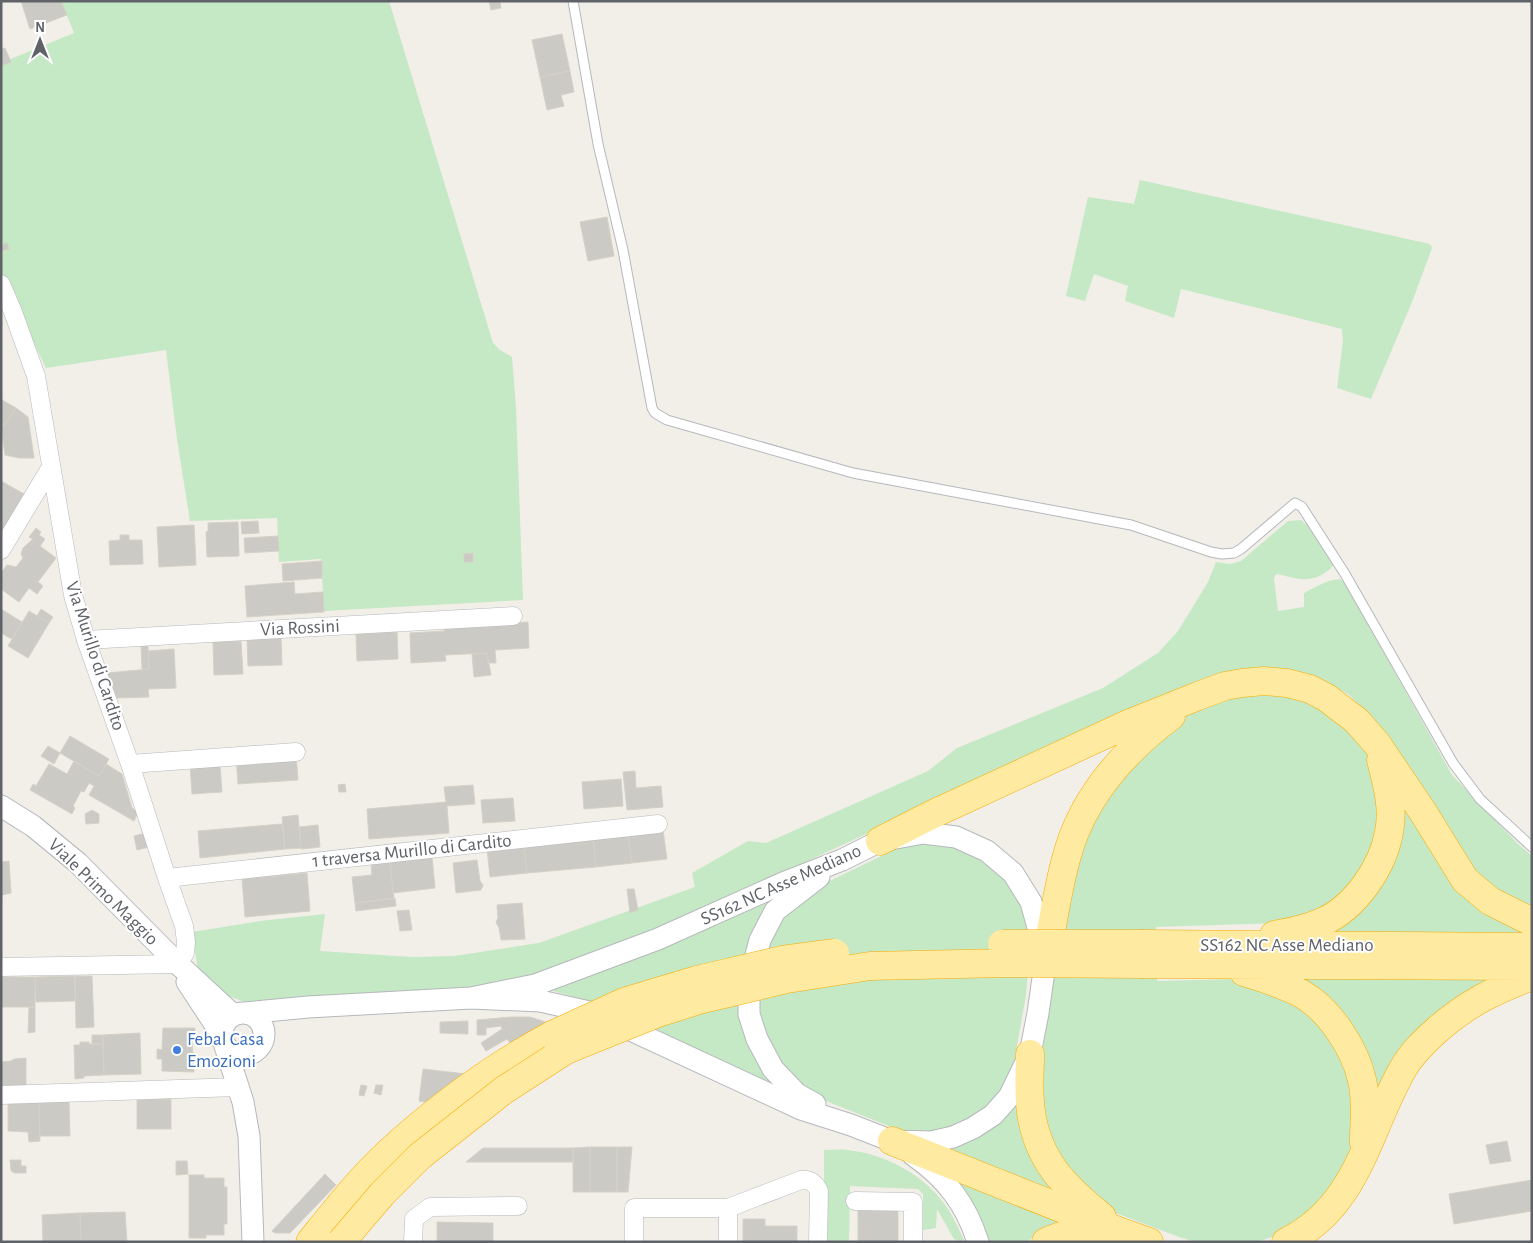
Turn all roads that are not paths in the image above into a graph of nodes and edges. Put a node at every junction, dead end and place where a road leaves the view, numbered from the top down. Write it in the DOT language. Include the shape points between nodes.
graph roads {
  1 [pos="573,1"];
  2 [pos="1,284"];
  3 [pos="51,467"];
  4 [pos="1,550"];
  5 [pos="513,616"];
  6 [pos="86,640"];
  7 [pos="1198,696"];
  8 [pos="1377,744"];
  9 [pos="296,752"];
  10 [pos="130,764"];
  11 [pos="1,806"];
  12 [pos="658,824"];
  13 [pos="880,841"];
  14 [pos="1532,847"];
  15 [pos="842,860"];
  16 [pos="167,878"];
  17 [pos="1532,922"];
  18 [pos="1532,947"];
  19 [pos="1144,954"];
  20 [pos="1227,955"];
  21 [pos="1046,957"];
  22 [pos="178,964"];
  23 [pos="1532,966"];
  24 [pos="1,967"];
  25 [pos="1532,976"];
  26 [pos="471,998"];
  27 [pos="344,1006"];
  28 [pos="239,1014"];
  29 [pos="224,1041"];
  30 [pos="260,1041"];
  31 [pos="1030,1054"];
  32 [pos="238,1087"];
  33 [pos="1,1095"];
  34 [pos="851,1125"];
  35 [pos="892,1141"];
  36 [pos="1364,1153"];
  37 [pos="855,1201"];
  38 [pos="518,1206"];
  39 [pos="728,1208"];
  40 [pos="1121,1232"];
  41 [pos="253,1242"];
  42 [pos="310,1242"];
  43 [pos="341,1242"];
  44 [pos="413,1242"];
  45 [pos="634,1242"];
  46 [pos="728,1242"];
  47 [pos="818,1242"];
  48 [pos="913,1242"];
  49 [pos="978,1242"];
  50 [pos="1046,1242"];
  51 [pos="1149,1242"];
  52 [pos="1286,1242"];
  1 -- 14 [label="lane" via="598,144 623,250 654,413 667,420 853,472 1131,525 1222,554 1241,549 1295,503 1302,507 1345,574 1453,763 1480,799"];
  2 -- 3 [label="street, Via Murillo di Cardito" via="36,376"];
  3 -- 4 [label="street"];
  3 -- 6 [label="street, Via Murillo di Cardito" via="73,595"];
  5 -- 6 [label="street, Via Rossini"];
  6 -- 10 [label="street, Via Murillo di Cardito"];
  7 -- 8 [label="highway" via="1225,686 1264,681 1310,689 1357,721"];
  7 -- 13 [label="highway" via="1128,724"];
  7 -- 21 [label="highway" via="1150,732 1115,765 1096,794 1078,825 1066,859"];
  8 -- 17 [label="highway" via="1465,880 1490,901"];
  8 -- 20 [label="highway" via="1388,784 1390,832 1370,879 1358,896 1324,922"];
  9 -- 10 [label="street"];
  10 -- 16 [label="street, Via Murillo di Cardito"];
  11 -- 22 [label="street, Viale Primo Maggio" via="33,826 78,863"];
  12 -- 16 [label="street, 1 traversa Murillo di Cardito"];
  13 -- 15 [label="street, SS162 NC Asse Mediano"];
  13 -- 21 [label="street, SS162 NC Asse Mediano" via="922,833 956,837 987,851 1013,873 1031,902"];
  15 -- 26 [label="street, SS162 NC Asse Mediano" via="658,939 535,985"];
  15 -- 34 [label="street" via="775,911 755,957 749,982 749,1014 757,1039 773,1069 797,1094"];
  16 -- 22 [label="street, Via Murillo di Cardito" via="184,926 185,953"];
  18 -- 20 [label="highway, SS162 NC Asse Mediano"];
  19 -- 20 [label="highway, SS162 NC Asse Mediano"];
  19 -- 42 [label="highway, SS162 NC Asse Mediano, bridge" via="1004,944 873,947 782,960 697,980 624,1002 552,1035 489,1072 388,1154 348,1195"];
  19 -- 43 [label="highway, SS162 NC Asse Mediano, bridge" via="1006,963 870,966 787,979 658,1013 566,1050 504,1090 420,1156"];
  20 -- 23 [label="highway, SS162 NC Asse Mediano"];
  20 -- 36 [label="highway" via="1264,979 1302,994 1330,1017 1353,1053 1362,1081"];
  21 -- 31 [label="street, SS162 NC Asse Mediano"];
  22 -- 24 [label="street"];
  22 -- 28 [label="street, Viale Primo Maggio"];
  22 -- 29 [label="street, Viale Primo Maggio"];
  25 -- 36 [label="highway" via="1477,1000 1428,1038 1405,1066"];
  26 -- 27 [label="street, SS162 NC Asse Mediano"];
  26 -- 34 [label="street, SS162 NC Asse Mediano" via="540,1001 594,1014 801,1109"];
  27 -- 28 [label="street, SS162 NC Asse Mediano"];
  27 -- 30 [label="street, SS162 NC Asse Mediano" via="283,1021"];
  28 -- 29 [label="street" via="225,1024"];
  28 -- 30 [label="street" via="252,1015 258,1020 262,1026"];
  29 -- 30 [label="street" via="237,1054 244,1055 251,1054"];
  29 -- 32 [label="street, Viale Primo Maggio"];
  30 -- 32 [label="street"];
  31 -- 35 [label="street, SS162 NC Asse Mediano" via="1009,1097 973,1128 931,1142"];
  31 -- 40 [label="highway" via="1031,1112 1046,1159 1056,1175"];
  32 -- 33 [label="street"];
  32 -- 41 [label="street, Viale Primo Maggio" via="248,1136"];
  34 -- 35 [label="street, SS162 NC Asse Mediano"];
  35 -- 40 [label="highway"];
  35 -- 49 [label="street" via="930,1168 952,1190 971,1221"];
  36 -- 52 [label="highway" via="1348,1186 1331,1209"];
  37 -- 48 [label="street" via="913,1202"];
  38 -- 44 [label="street" via="430,1207 414,1219"];
  39 -- 45 [label="street" via="634,1208"];
  39 -- 46 [label="street"];
  39 -- 47 [label="street" via="801,1180 810,1180 819,1191"];
  40 -- 50 [label="highway" via="1065,1234"];
  40 -- 51 [label="highway"];
}
